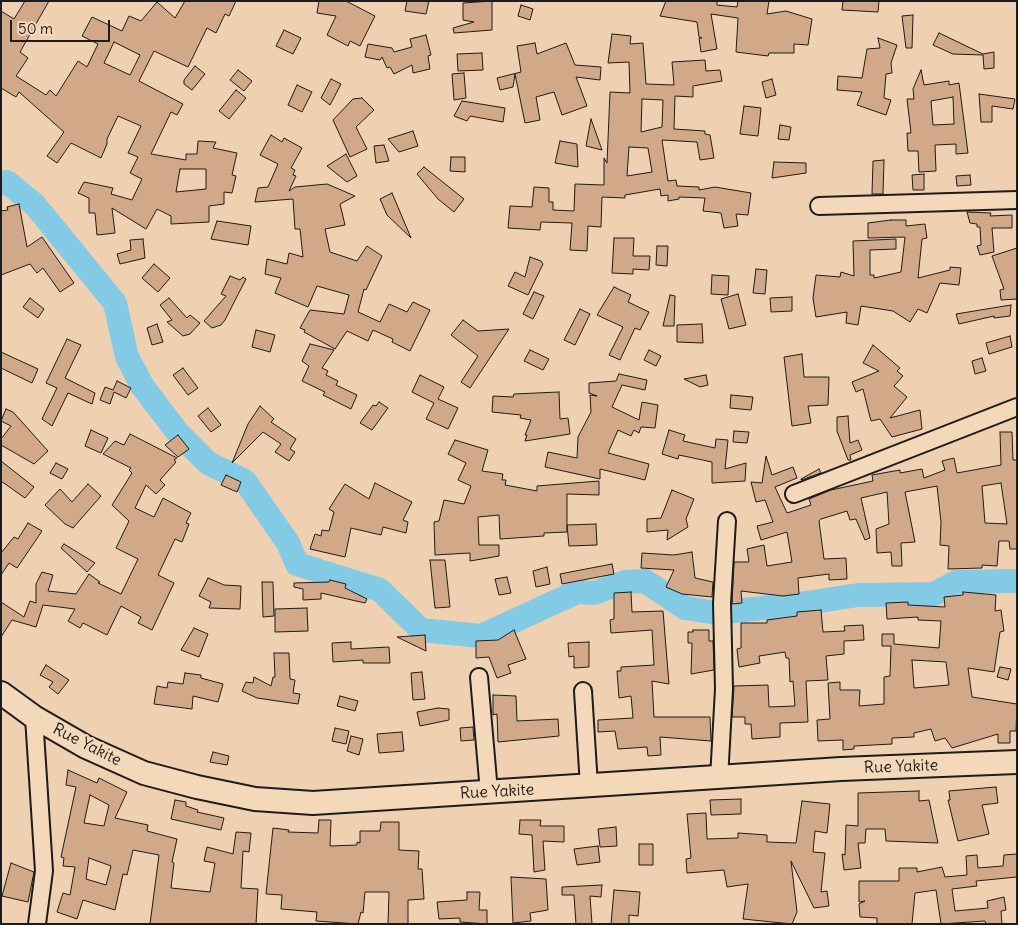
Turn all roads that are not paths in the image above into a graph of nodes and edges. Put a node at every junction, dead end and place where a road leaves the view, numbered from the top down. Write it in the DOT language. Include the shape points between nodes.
graph roads {
  1 [pos="1017,200"];
  2 [pos="819,206"];
  3 [pos="1017,408"];
  4 [pos="794,494"];
  5 [pos="727,521"];
  6 [pos="479,677"];
  7 [pos="583,691"];
  8 [pos="1,693"];
  9 [pos="34,718"];
  10 [pos="1017,762"];
  11 [pos="719,778"];
  12 [pos="589,786"];
  13 [pos="489,792"];
  14 [pos="37,924"];
  1 -- 2 [label="street"];
  3 -- 4 [label="street"];
  5 -- 11 [label="street"];
  6 -- 13 [label="street"];
  7 -- 12 [label="street"];
  8 -- 9 [label="main road, Rue Yakite"];
  9 -- 13 [label="main road, Rue Yakite" via="86,747 144,773 255,799 312,803"];
  9 -- 14 [label="street" via="44,871"];
  10 -- 11 [label="main road, Rue Yakite"];
  11 -- 12 [label="main road, Rue Yakite"];
  12 -- 13 [label="main road, Rue Yakite"];
}
